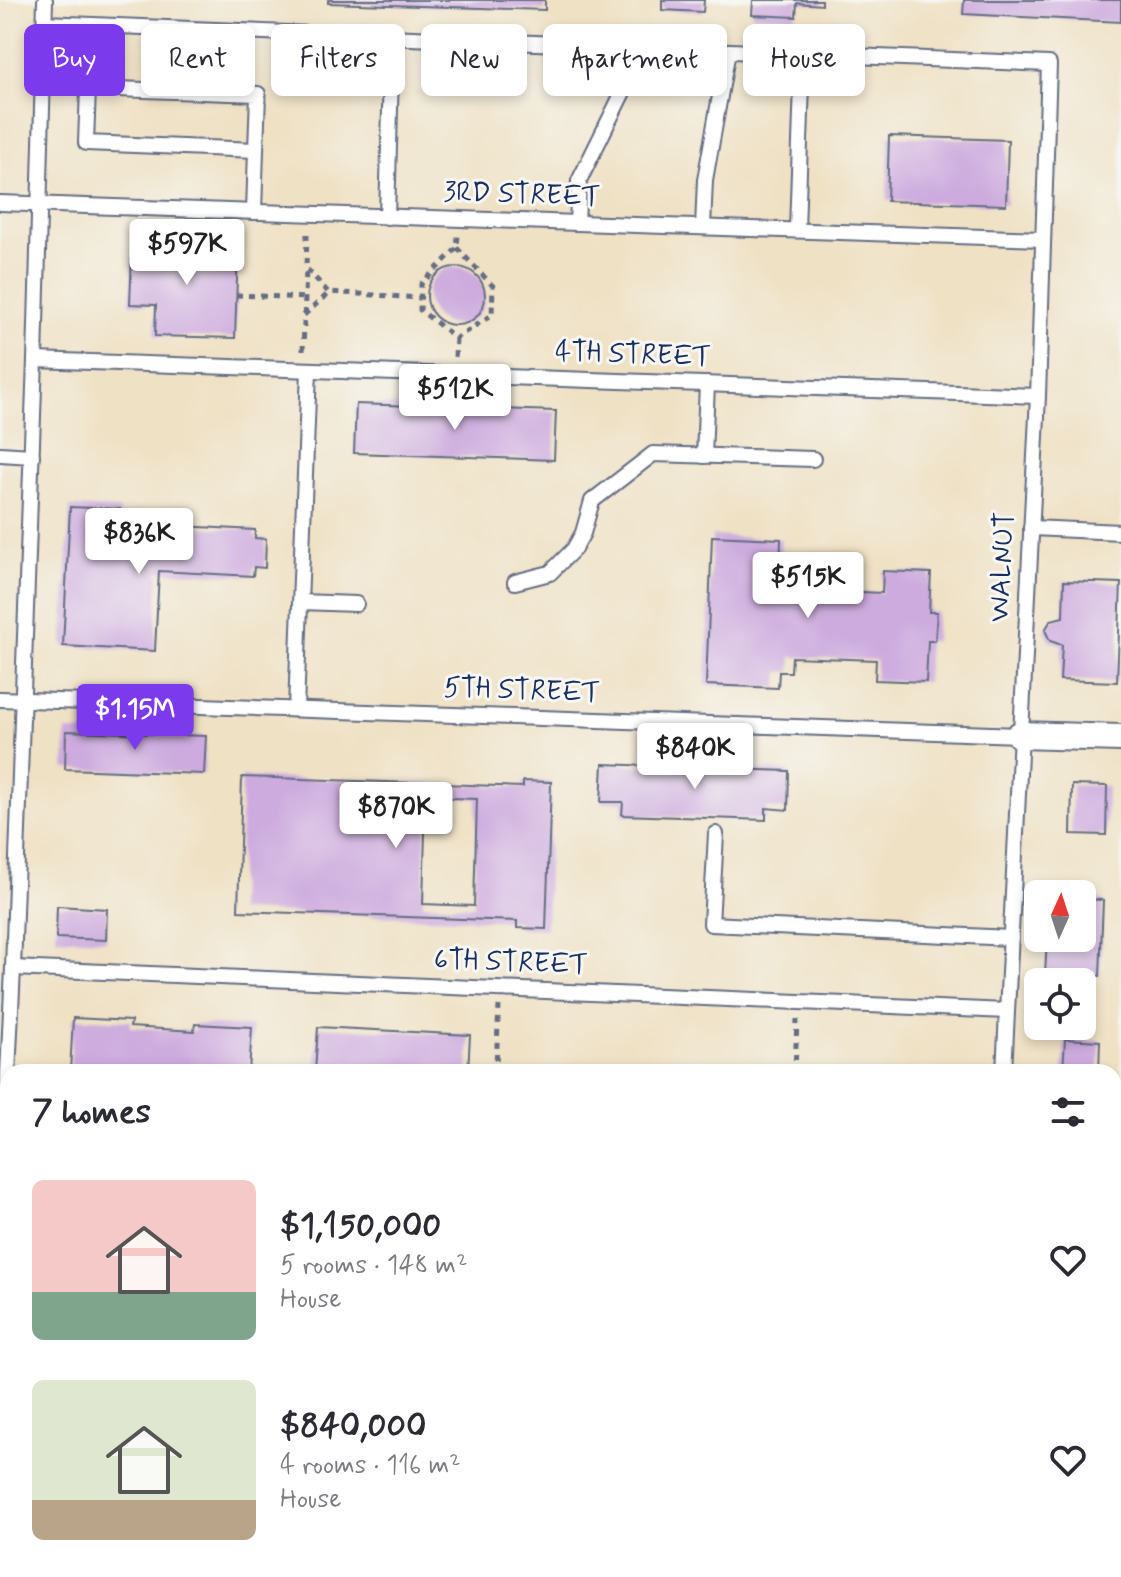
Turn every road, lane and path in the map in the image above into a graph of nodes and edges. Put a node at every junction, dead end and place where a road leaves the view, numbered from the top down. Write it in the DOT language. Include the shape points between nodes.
graph roads {
  1 [pos="45,0"];
  2 [pos="44,23"];
  3 [pos="141,27"];
  4 [pos="405,38"];
  5 [pos="543,43"];
  6 [pos="728,51"];
  7 [pos="743,52"];
  8 [pos="865,57"];
  9 [pos="141,90"];
  10 [pos="255,94"];
  11 [pos="390,96"];
  12 [pos="621,96"];
  13 [pos="802,96"];
  14 [pos="256,150"];
  15 [pos="0,203"];
  16 [pos="38,205"];
  17 [pos="254,212"];
  18 [pos="307,214"];
  19 [pos="387,217"];
  20 [pos="577,223"];
  21 [pos="703,227"];
  22 [pos="797,230"];
  23 [pos="1042,239"];
  24 [pos="306,268"];
  25 [pos="330,292"];
  26 [pos="236,295"];
  27 [pos="305,298"];
  28 [pos="420,298"];
  29 [pos="304,315"];
  30 [pos="35,360"];
  31 [pos="306,370"];
  32 [pos="707,384"];
  33 [pos="1038,396"];
  34 [pos="0,454"];
  35 [pos="32,456"];
  36 [pos="704,456"];
  37 [pos="813,459"];
  38 [pos="1031,528"];
  39 [pos="1121,532"];
  40 [pos="515,582"];
  41 [pos="301,602"];
  42 [pos="356,604"];
  43 [pos="0,699"];
  44 [pos="22,699"];
  45 [pos="296,709"];
  46 [pos="1020,735"];
  47 [pos="1121,738"];
  48 [pos="716,834"];
  49 [pos="1011,938"];
  50 [pos="13,968"];
  51 [pos="499,989"];
  52 [pos="798,1002"];
  53 [pos="1007,1011"];
  54 [pos="8,1064"];
  55 [pos="496,1064"];
  56 [pos="795,1064"];
  57 [pos="1004,1064"];
  1 -- 2 [label="lane"];
  2 -- 3 [label="lane"];
  2 -- 16 [label="lane"];
  4 -- 5 [label="lane"];
  6 -- 7 [label="lane"];
  6 -- 21 [label="lane" via="705,180"];
  8 -- 23 [label="lane, WALNUT" via="1049,64"];
  9 -- 14 [label="lane" via="88,88 86,143"];
  10 -- 14 [label="lane"];
  11 -- 19 [label="lane"];
  12 -- 20 [label="lane" via="579,181"];
  13 -- 22 [label="lane"];
  14 -- 17 [label="lane"];
  15 -- 16 [label="lane, 3RD STREET"];
  16 -- 17 [label="lane, 3RD STREET"];
  16 -- 30 [label="lane"];
  17 -- 18 [label="lane, 3RD STREET"];
  18 -- 19 [label="lane, 3RD STREET"];
  18 -- 24 [label="path"];
  19 -- 20 [label="lane, 3RD STREET"];
  20 -- 21 [label="lane, 3RD STREET"];
  21 -- 22 [label="lane, 3RD STREET"];
  22 -- 23 [label="lane, 3RD STREET"];
  23 -- 33 [label="lane, WALNUT"];
  24 -- 25 [label="path"];
  24 -- 27 [label="path"];
  25 -- 28 [label="path"];
  25 -- 29 [label="path"];
  26 -- 27 [label="path"];
  27 -- 29 [label="path"];
  28 -- 28 [label="path" via="420,310 456,338 492,315 493,286 457,248 421,284"];
  29 -- 31 [label="path"];
  30 -- 31 [label="lane, 4TH STREET"];
  30 -- 35 [label="lane"];
  31 -- 32 [label="lane, 4TH STREET"];
  31 -- 41 [label="lane"];
  32 -- 33 [label="lane, 4TH STREET"];
  32 -- 36 [label="lane"];
  33 -- 38 [label="lane, WALNUT"];
  34 -- 35 [label="lane"];
  35 -- 44 [label="lane"];
  36 -- 37 [label="lane"];
  36 -- 40 [label="lane" via="653,454 592,501 574,549 550,573"];
  38 -- 39 [label="lane"];
  38 -- 46 [label="lane, WALNUT"];
  41 -- 42 [label="lane"];
  41 -- 45 [label="lane"];
  43 -- 44 [label="lane, 5TH STREET"];
  44 -- 45 [label="lane, 5TH STREET"];
  44 -- 50 [label="lane"];
  45 -- 46 [label="lane, 5TH STREET"];
  46 -- 47 [label="street"];
  46 -- 49 [label="lane, WALNUT"];
  48 -- 49 [label="lane" via="711,924"];
  49 -- 53 [label="lane, WALNUT"];
  50 -- 51 [label="lane, 6TH STREET"];
  50 -- 54 [label="lane"];
  51 -- 52 [label="lane, 6TH STREET"];
  51 -- 55 [label="path"];
  52 -- 53 [label="lane, 6TH STREET"];
  52 -- 56 [label="path"];
  53 -- 57 [label="lane, WALNUT"];
}
